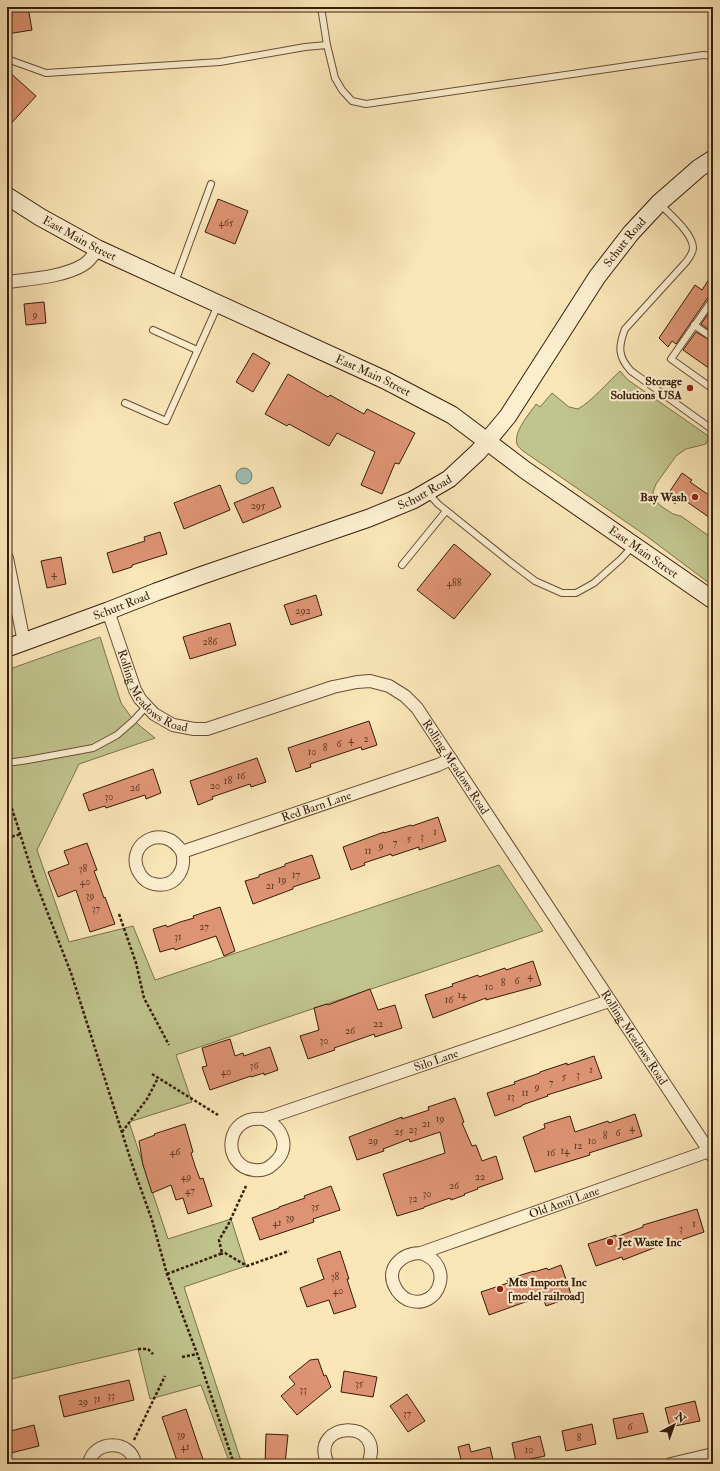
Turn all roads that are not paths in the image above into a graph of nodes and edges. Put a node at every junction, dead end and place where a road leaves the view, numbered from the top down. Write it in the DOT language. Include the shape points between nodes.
graph roads {
  1 [pos="321,7"];
  2 [pos="327,45"];
  3 [pos="713,56"];
  4 [pos="7,59"];
  5 [pos="713,159"];
  6 [pos="211,184"];
  7 [pos="7,196"];
  8 [pos="659,203"];
  9 [pos="98,249"];
  10 [pos="7,282"];
  11 [pos="174,285"];
  12 [pos="713,299"];
  13 [pos="218,304"];
  14 [pos="694,326"];
  15 [pos="153,330"];
  16 [pos="713,338"];
  17 [pos="197,350"];
  18 [pos="713,389"];
  19 [pos="125,403"];
  20 [pos="713,430"];
  21 [pos="487,441"];
  22 [pos="427,492"];
  23 [pos="446,511"];
  24 [pos="634,545"];
  25 [pos="7,558"];
  26 [pos="402,565"];
  27 [pos="713,600"];
  28 [pos="108,611"];
  29 [pos="24,642"];
  30 [pos="7,648"];
  31 [pos="146,707"];
  32 [pos="451,759"];
  33 [pos="7,763"];
  34 [pos="182,852"];
  35 [pos="609,1001"];
  36 [pos="264,1119"];
  37 [pos="711,1154"];
  38 [pos="421,1253"];
  39 [pos="713,1454"];
  40 [pos="89,1464"];
  41 [pos="135,1464"];
  42 [pos="328,1464"];
  43 [pos="368,1464"];
  44 [pos="671,1464"];
  1 -- 2 [label="lane"];
  2 -- 3 [label="lane" via="334,78 352,101 366,104 703,55"];
  2 -- 4 [label="lane" via="220,62 46,73"];
  5 -- 8 [label="street, Schutt Road"];
  6 -- 11 [label="lane"];
  7 -- 9 [label="street, East Main Street"];
  8 -- 20 [label="lane" via="688,234 693,248 686,262 625,329 621,340 621,356 632,371"];
  8 -- 21 [label="street, Schutt Road" via="631,233 597,277 508,416"];
  9 -- 10 [label="street" via="84,264 73,270"];
  9 -- 11 [label="street, East Main Street"];
  11 -- 13 [label="street, East Main Street"];
  12 -- 14 [label="lane"];
  13 -- 17 [label="lane"];
  13 -- 21 [label="street, East Main Street" via="386,380 452,415"];
  14 -- 16 [label="lane"];
  14 -- 18 [label="lane" via="671,359"];
  15 -- 17 [label="lane"];
  17 -- 19 [label="lane" via="166,421"];
  21 -- 22 [label="street, Schutt Road" via="449,479"];
  21 -- 24 [label="street, East Main Street"];
  22 -- 23 [label="lane"];
  22 -- 28 [label="street, Schutt Road" via="369,518 200,576"];
  23 -- 24 [label="lane" via="535,580 562,593 576,593 594,583"];
  23 -- 26 [label="lane"];
  24 -- 27 [label="street, East Main Street"];
  25 -- 29 [label="street"];
  28 -- 29 [label="street, Schutt Road"];
  28 -- 31 [label="street, Rolling Meadows Road" via="131,681"];
  29 -- 30 [label="street, Schutt Road"];
  31 -- 32 [label="street, Rolling Meadows Road" via="173,725 207,729 333,687 357,682 380,683 398,690 418,708"];
  31 -- 33 [label="lane" via="117,735 93,748"];
  32 -- 34 [label="street, Red Barn Lane"];
  32 -- 35 [label="street, Rolling Meadows Road"];
  34 -- 34 [label="street" via="184,858 181,872 166,884 152,884 137,870 138,850 142,844 153,838 167,838"];
  35 -- 36 [label="street, Silo Lane"];
  35 -- 37 [label="street, Rolling Meadows Road"];
  36 -- 36 [label="street, Silo Lane" via="271,1122 281,1133 283,1148 281,1156 271,1166 252,1170 239,1164 235,1158 232,1151 232,1135 241,1123 248,1119"];
  37 -- 38 [label="street, Old Anvil Lane"];
  38 -- 38 [label="street, Old Anvil Lane" via="428,1255 438,1266 441,1280 439,1287 430,1297 412,1301 396,1290 393,1284 393,1270 406,1255"];
  39 -- 44 [label="street"];
  40 -- 41 [label="street" via="91,1456 100,1447 112,1444 129,1451"];
  42 -- 43 [label="street" via="325,1456 327,1441 345,1429 365,1436 371,1449"];
}
